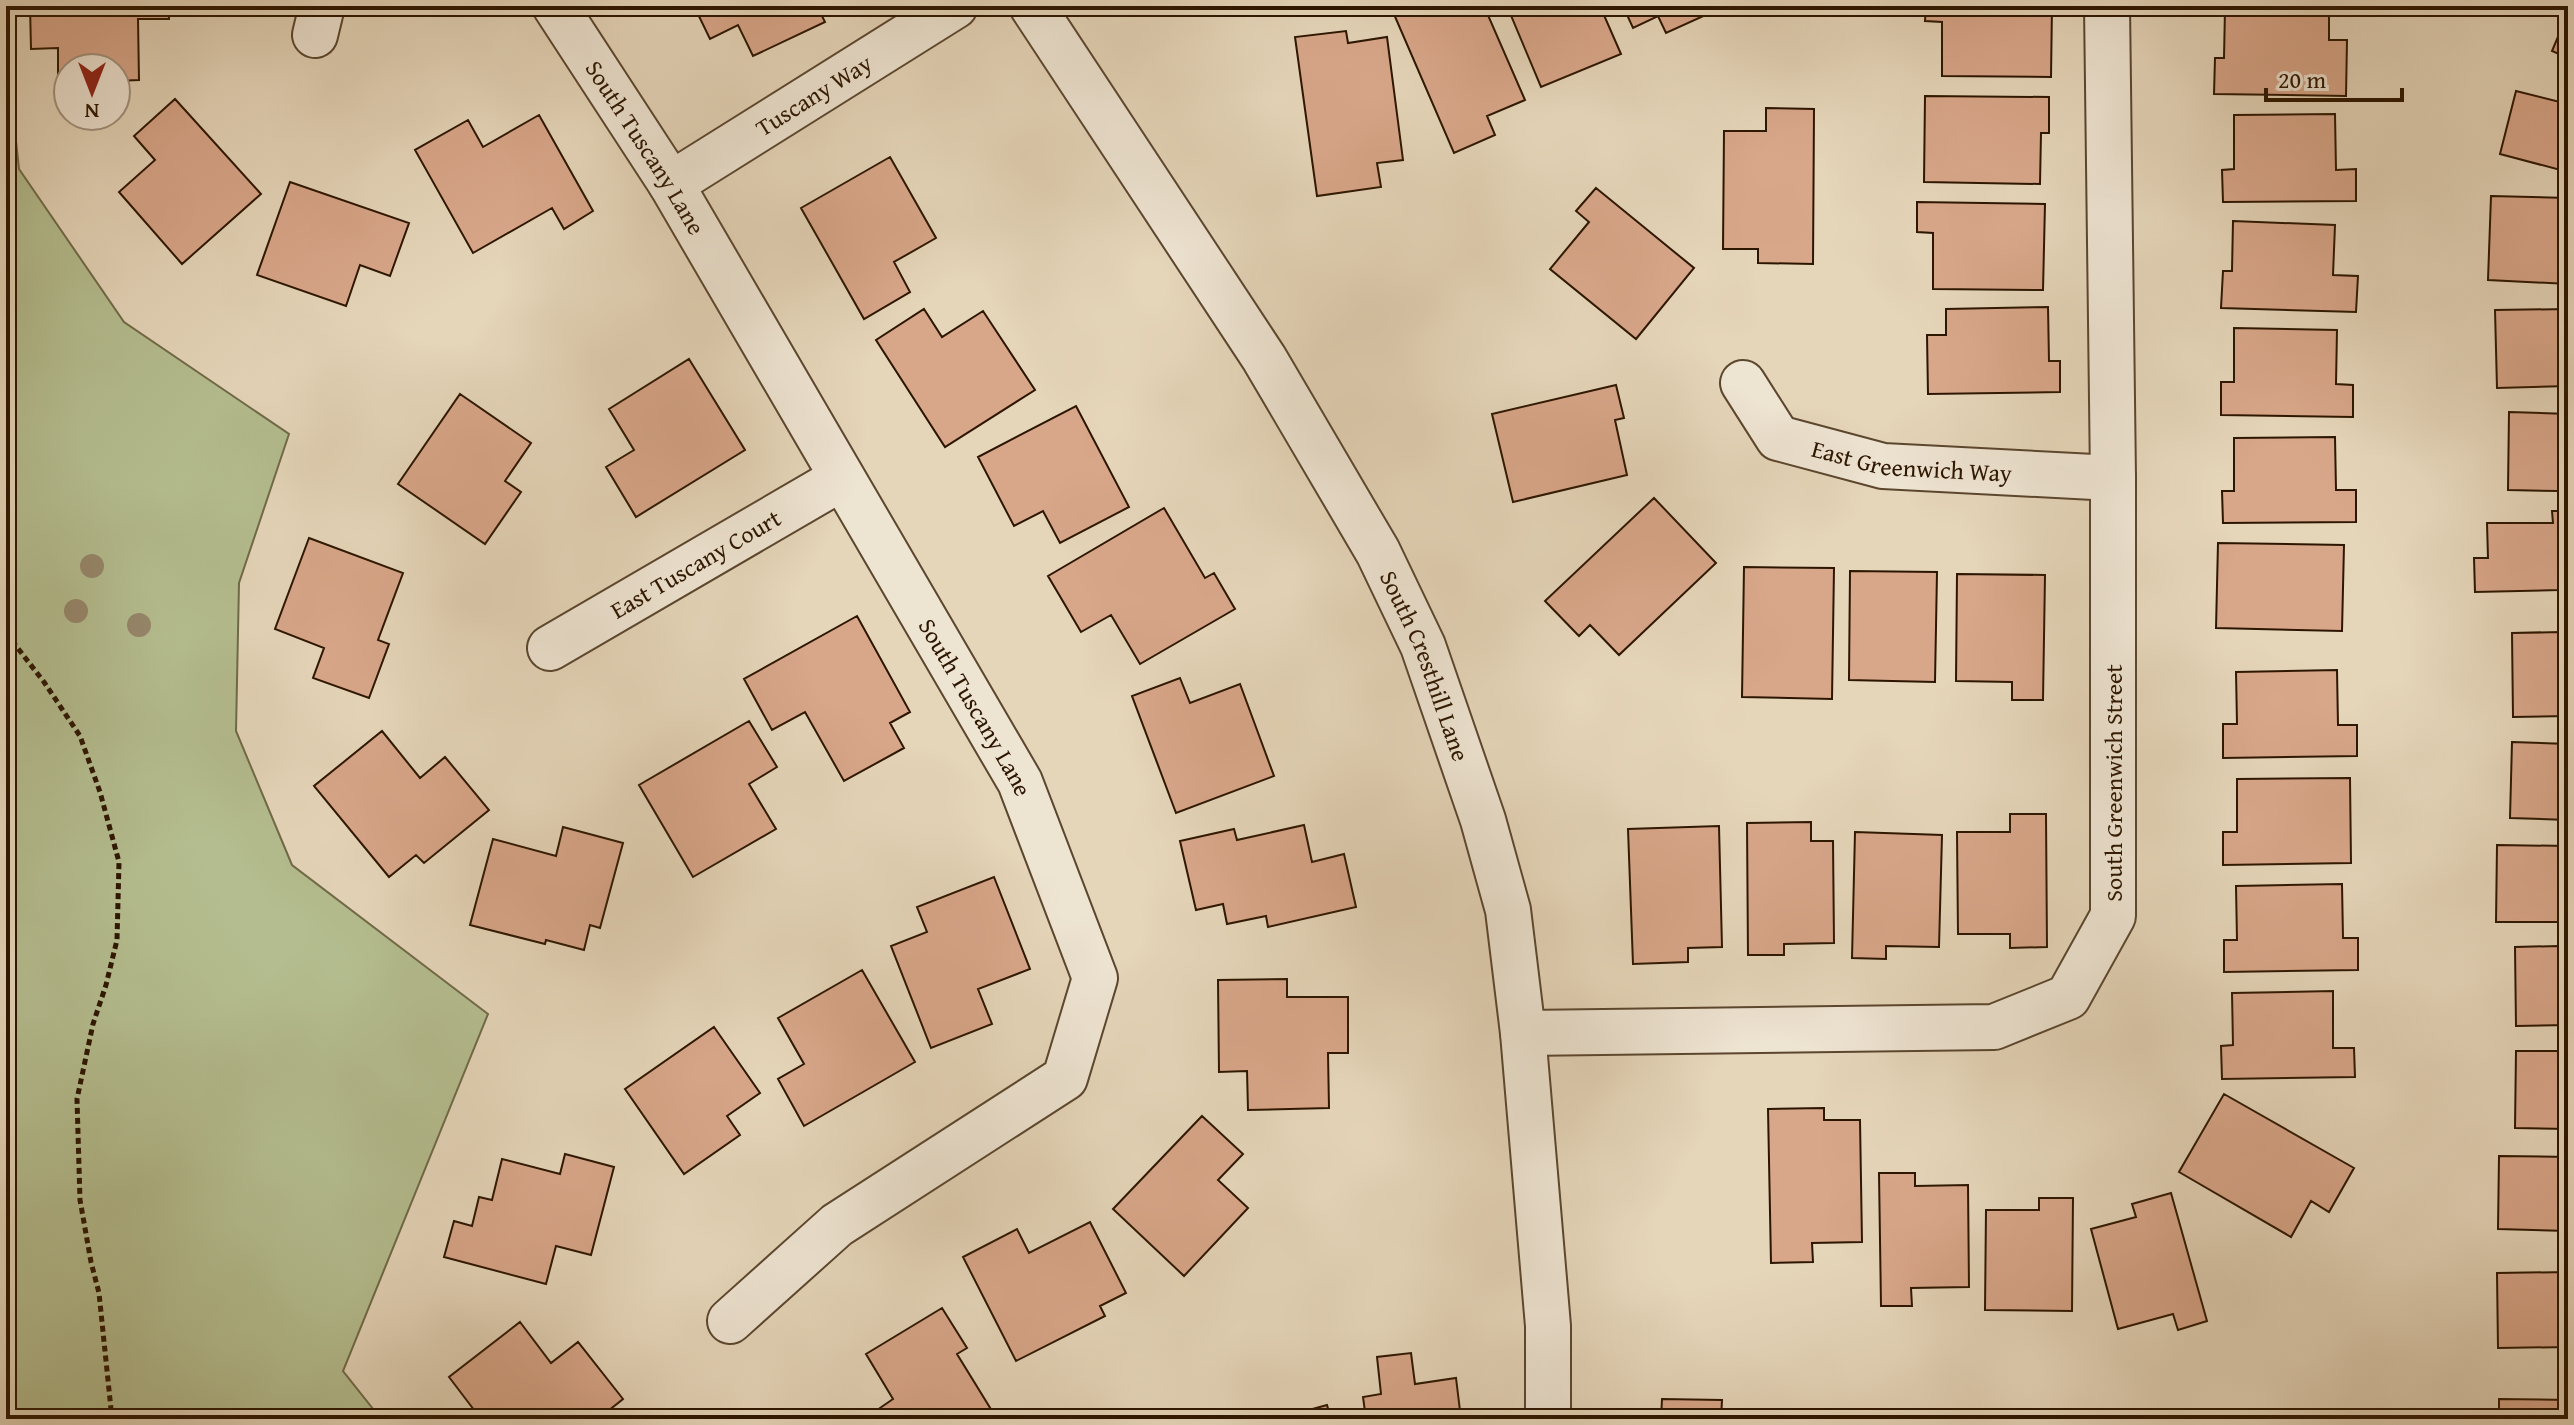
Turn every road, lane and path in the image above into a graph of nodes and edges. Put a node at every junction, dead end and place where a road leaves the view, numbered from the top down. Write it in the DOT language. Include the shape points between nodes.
graph roads {
  1 [pos="555,6"];
  2 [pos="955,6"];
  3 [pos="1032,6"];
  4 [pos="2107,6"];
  5 [pos="671,184"];
  6 [pos="1743,383"];
  7 [pos="842,478"];
  8 [pos="2113,478"];
  9 [pos="6,633"];
  10 [pos="550,648"];
  11 [pos="1523,1033"];
  12 [pos="730,1321"];
  13 [pos="112,1419"];
  14 [pos="1548,1419"];
  1 -- 5 [label="street, South Tuscany Lane"];
  2 -- 5 [label="street, Tuscany Way"];
  3 -- 11 [label="street, South Cresthill Lane" via="1264,358 1385,565 1423,646 1483,820 1508,910"];
  4 -- 8 [label="street, South Greenwich Street"];
  5 -- 7 [label="street, South Tuscany Lane"];
  6 -- 8 [label="street, East Greenwich Way" via="1778,438 1883,466"];
  7 -- 10 [label="street, East Tuscany Court"];
  7 -- 12 [label="street, South Tuscany Lane" via="1020,782 1095,978 1065,1078 837,1225"];
  8 -- 11 [label="street, South Greenwich Street" via="2113,916 2068,997 1994,1027"];
  9 -- 13 [label="path" via="80,736 119,862 117,940 77,1099 80,1200 101,1305"];
  11 -- 14 [label="street, South Cresthill Lane" via="1548,1326"];
}
